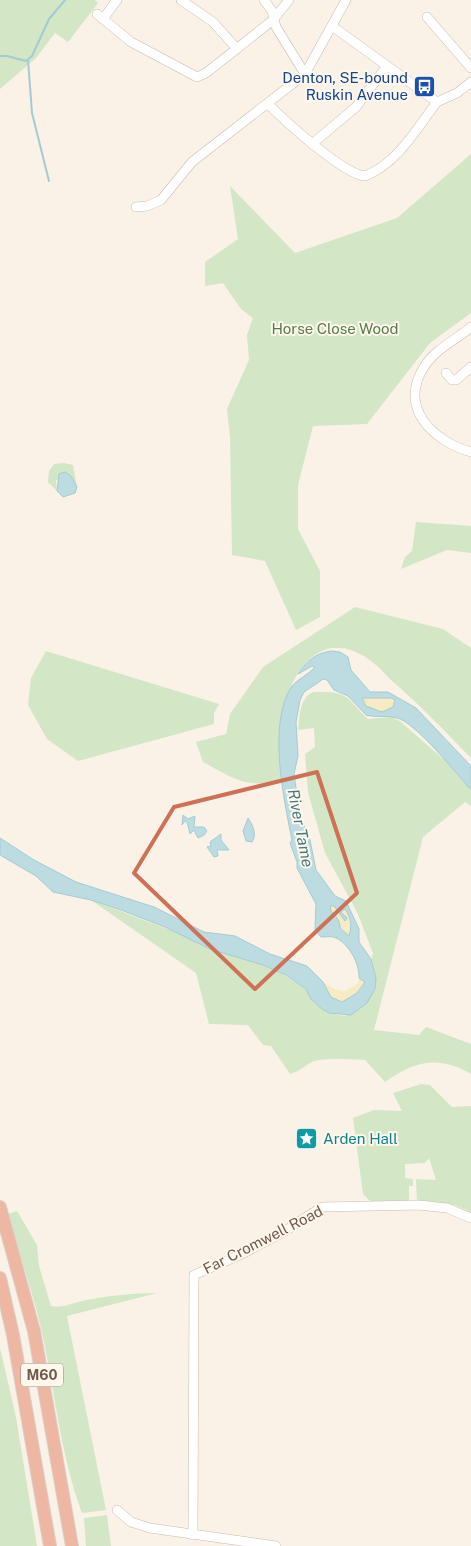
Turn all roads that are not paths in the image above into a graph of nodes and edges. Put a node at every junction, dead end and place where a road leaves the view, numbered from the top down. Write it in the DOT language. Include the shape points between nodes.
graph roads {
  1 [pos="117,0"];
  2 [pos="181,0"];
  3 [pos="264,0"];
  4 [pos="289,0"];
  5 [pos="346,0"];
  6 [pos="426,17"];
  7 [pos="273,20"];
  8 [pos="332,26"];
  9 [pos="237,49"];
  10 [pos="387,66"];
  11 [pos="471,68"];
  12 [pos="305,74"];
  13 [pos="471,82"];
  14 [pos="437,102"];
  15 [pos="268,104"];
  16 [pos="312,144"];
  17 [pos="136,207"];
  18 [pos="470,330"];
  19 [pos="471,367"];
  20 [pos="446,374"];
  21 [pos="471,452"];
  22 [pos="0,1207"];
  23 [pos="471,1218"];
  24 [pos="0,1278"];
  25 [pos="117,1510"];
  26 [pos="193,1535"];
  27 [pos="50,1546"];
  28 [pos="72,1546"];
  29 [pos="276,1546"];
  1 -- 9 [label="street" via="100,16 131,42 197,77 206,74"];
  2 -- 9 [label="street" via="213,22"];
  3 -- 7 [label="street" via="272,11"];
  4 -- 7 [label="street"];
  5 -- 8 [label="street"];
  6 -- 11 [label="street"];
  7 -- 9 [label="street"];
  7 -- 12 [label="street"];
  8 -- 10 [label="street"];
  8 -- 12 [label="street"];
  10 -- 14 [label="street"];
  10 -- 16 [label="street" via="356,107"];
  12 -- 15 [label="street"];
  13 -- 14 [label="street"];
  14 -- 16 [label="street" via="411,139 365,176"];
  15 -- 16 [label="street"];
  15 -- 17 [label="street" via="192,162 161,200"];
  18 -- 21 [label="street" via="437,352 424,368 416,391 419,418 436,436"];
  19 -- 20 [label="street" via="456,380"];
  22 -- 28 [label="highway, M60" via="34,1331"];
  23 -- 26 [label="street, Far Cromwell Road" via="447,1208 419,1205 322,1207 242,1254 194,1275"];
  24 -- 27 [label="highway, M60"];
  25 -- 26 [label="street" via="131,1522"];
  26 -- 29 [label="street"];
}
